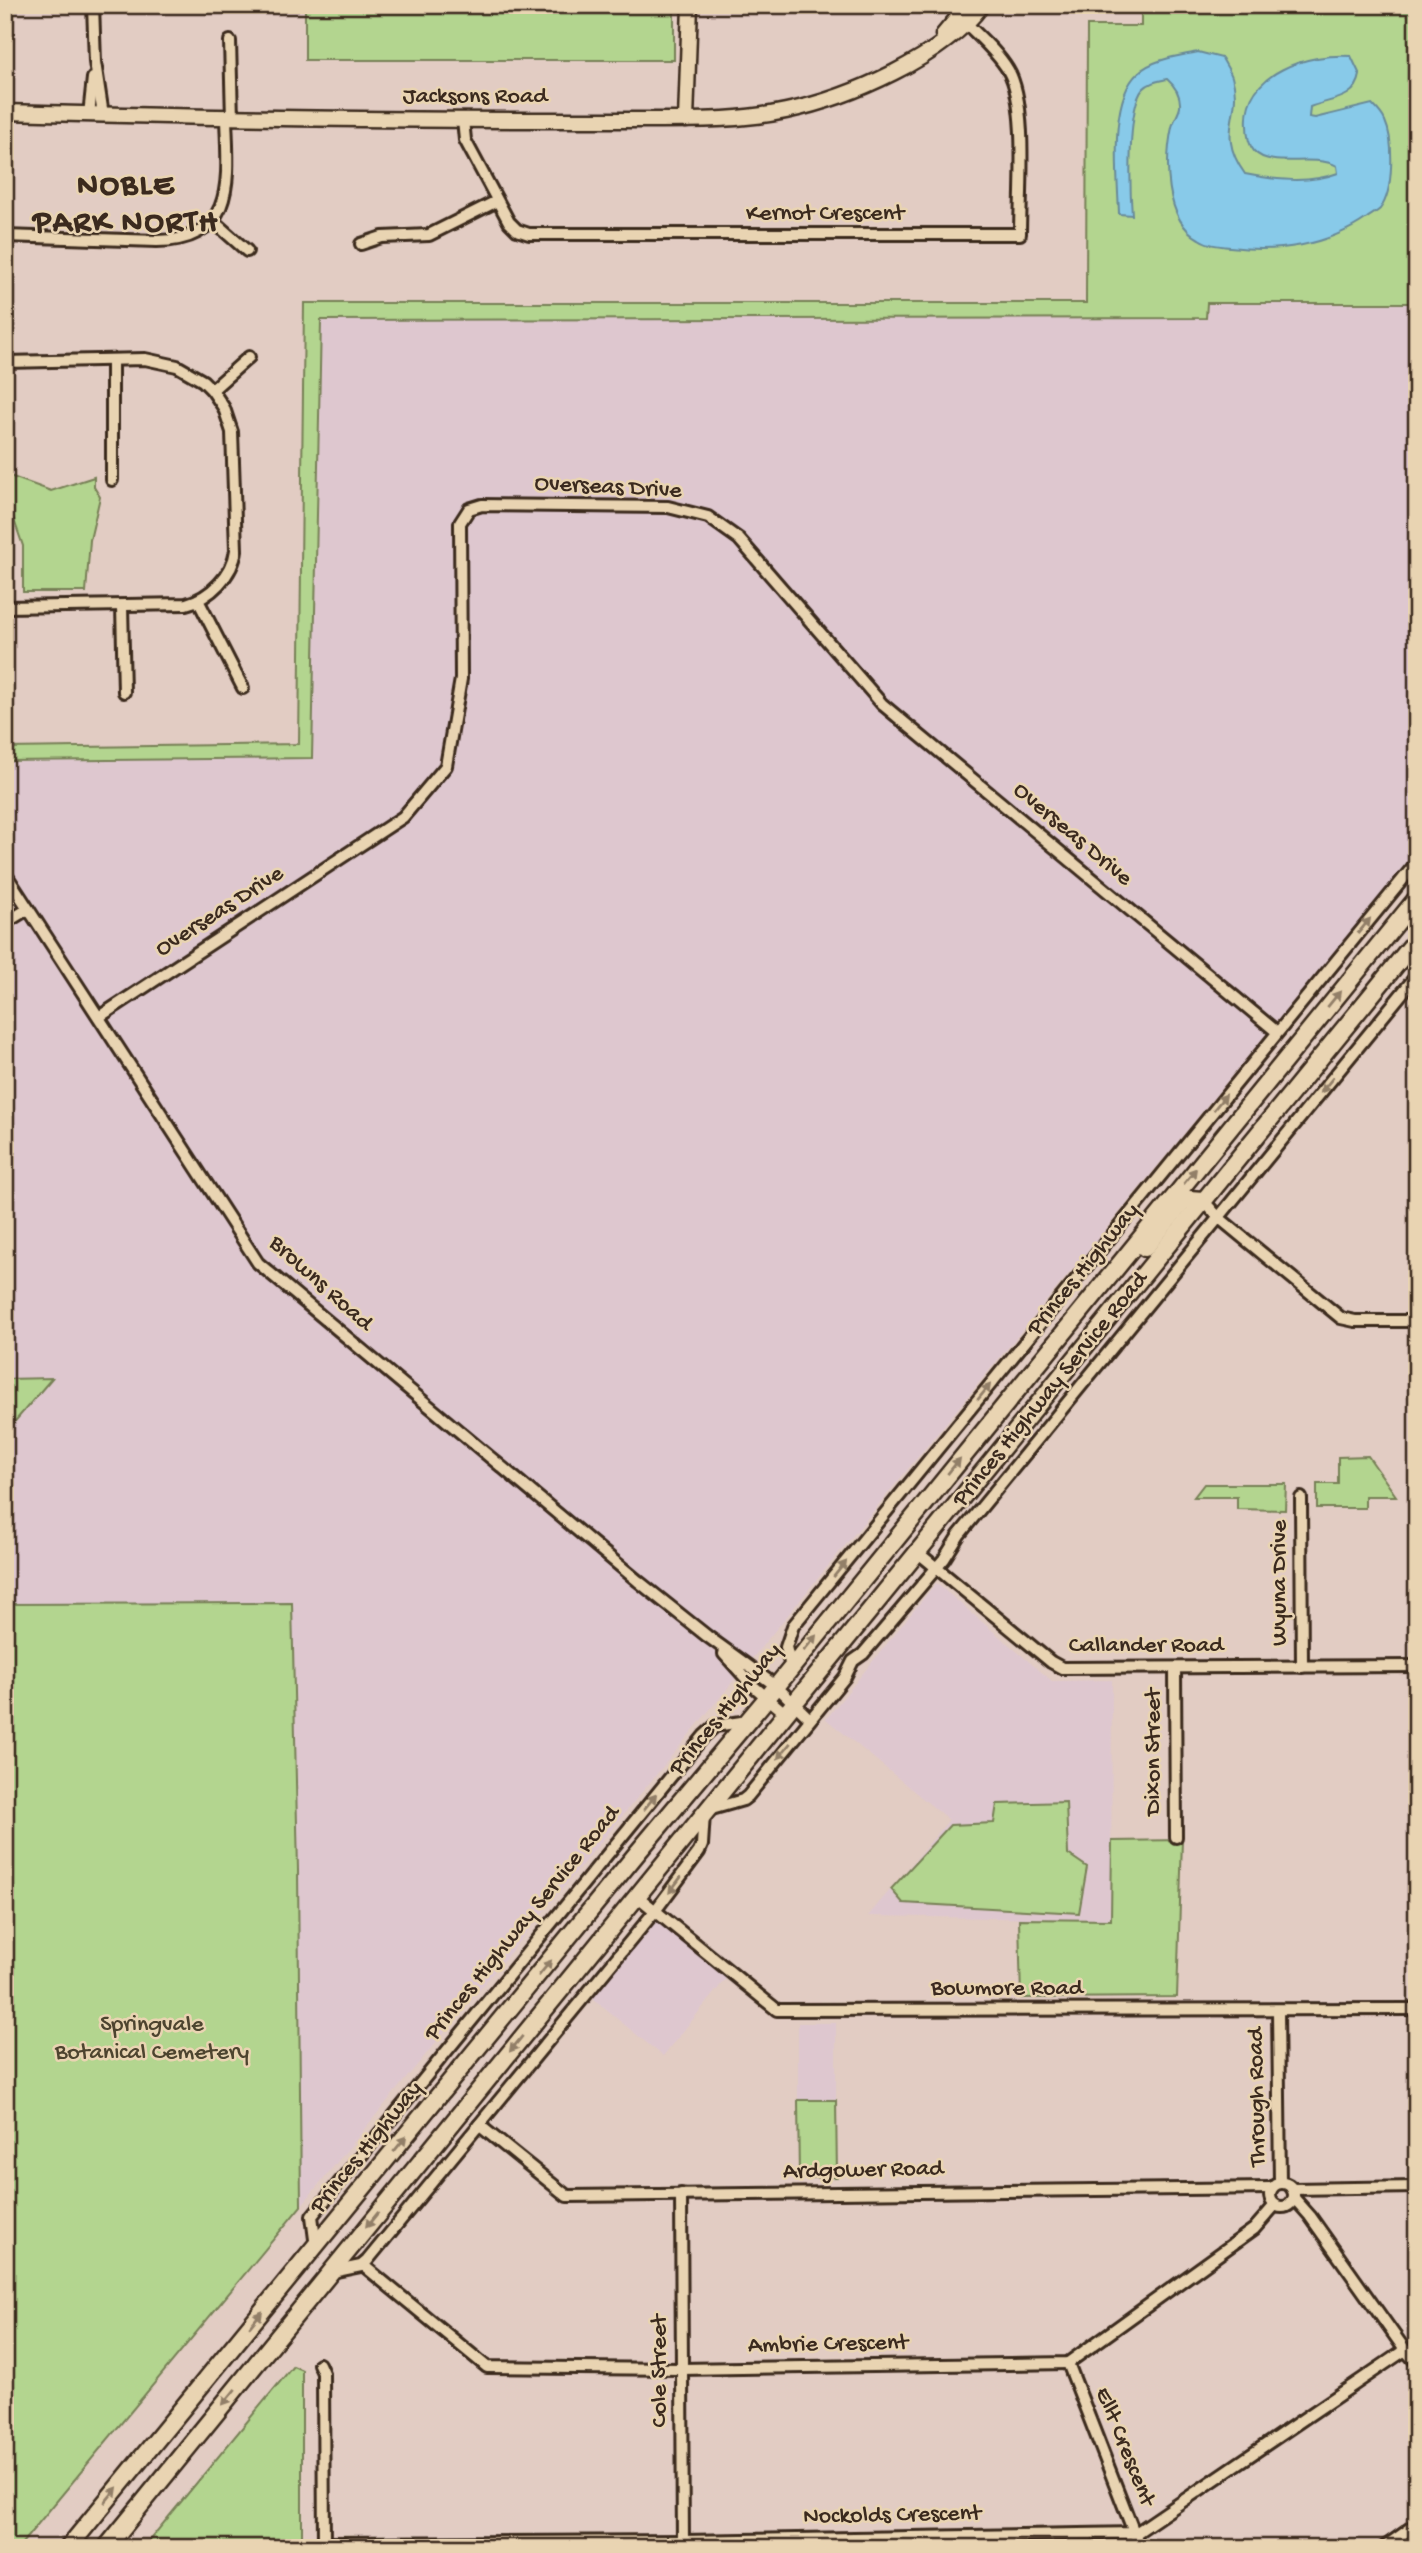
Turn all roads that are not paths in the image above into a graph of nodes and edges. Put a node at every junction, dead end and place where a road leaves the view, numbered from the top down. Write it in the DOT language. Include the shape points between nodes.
graph roads {
  1 [pos="93,5"];
  2 [pos="690,5"];
  3 [pos="982,5"];
  4 [pos="965,15"];
  5 [pos="230,41"];
  6 [pos="5,112"];
  7 [pos="96,115"];
  8 [pos="229,119"];
  9 [pos="463,120"];
  10 [pos="691,120"];
  11 [pos="497,201"];
  12 [pos="212,220"];
  13 [pos="5,236"];
  14 [pos="361,244"];
  15 [pos="247,251"];
  16 [pos="249,357"];
  17 [pos="112,360"];
  18 [pos="5,362"];
  19 [pos="212,390"];
  20 [pos="112,480"];
  21 [pos="198,600"];
  22 [pos="122,606"];
  23 [pos="5,607"];
  24 [pos="243,688"];
  25 [pos="124,692"];
  26 [pos="1417,862"];
  27 [pos="5,873"];
  28 [pos="1417,898"];
  29 [pos="28,909"];
  30 [pos="5,923"];
  31 [pos="1417,939"];
  32 [pos="1417,975"];
  33 [pos="99,1017"];
  34 [pos="1278,1032"];
  35 [pos="1203,1200"];
  36 [pos="1218,1217"];
  37 [pos="1187,1220"];
  38 [pos="1078,1312"];
  39 [pos="1417,1321"];
  40 [pos="1301,1498"];
  41 [pos="916,1551"];
  42 [pos="936,1567"];
  43 [pos="1417,1666"];
  44 [pos="791,1667"];
  45 [pos="1301,1667"];
  46 [pos="1175,1668"];
  47 [pos="772,1692"];
  48 [pos="789,1707"];
  49 [pos="810,1719"];
  50 [pos="748,1721"];
  51 [pos="705,1811"];
  52 [pos="1176,1837"];
  53 [pos="638,1852"];
  54 [pos="658,1868"];
  55 [pos="618,1879"];
  56 [pos="637,1896"];
  57 [pos="656,1912"];
  58 [pos="1417,2008"];
  59 [pos="1278,2010"];
  60 [pos="479,2124"];
  61 [pos="1276,2186"];
  62 [pos="1417,2187"];
  63 [pos="1293,2193"];
  64 [pos="681,2194"];
  65 [pos="1275,2205"];
  66 [pos="316,2247"];
  67 [pos="363,2265"];
  68 [pos="330,2272"];
  69 [pos="1405,2350"];
  70 [pos="1068,2363"];
  71 [pos="1417,2363"];
  72 [pos="319,2364"];
  73 [pos="681,2369"];
  74 [pos="1417,2524"];
  75 [pos="1136,2533"];
  76 [pos="683,2544"];
  77 [pos="324,2545"];
  78 [pos="68,2548"];
  79 [pos="106,2548"];
  80 [pos="1140,2548"];
  81 [pos="1383,2548"];
  1 -- 7 [label="street"];
  2 -- 10 [label="main road" via="695,84"];
  3 -- 4 [label="main road, Jacksons Road"];
  4 -- 10 [label="main road, Jacksons Road" via="918,59 822,102 756,116"];
  4 -- 11 [label="street, Kernot Crescent" via="1000,58 1016,88 1020,234 536,235 513,227"];
  5 -- 8 [label="street"];
  6 -- 7 [label="main road, Jacksons Road"];
  7 -- 8 [label="main road, Jacksons Road"];
  8 -- 9 [label="main road, Jacksons Road"];
  8 -- 12 [label="street" via="228,186"];
  9 -- 10 [label="main road, Jacksons Road"];
  9 -- 11 [label="street, Kernot Crescent" via="465,140"];
  11 -- 14 [label="street" via="436,232 382,237"];
  12 -- 13 [label="street" via="193,235 175,241"];
  12 -- 15 [label="street"];
  16 -- 19 [label="street"];
  17 -- 18 [label="street"];
  17 -- 19 [label="street" via="145,359 177,366"];
  17 -- 20 [label="street"];
  19 -- 21 [label="street" via="224,408 234,442 236,550 224,577"];
  21 -- 22 [label="street" via="172,606"];
  21 -- 24 [label="street"];
  22 -- 23 [label="street"];
  22 -- 25 [label="street"];
  34 -- 26 [label="street, Princes Highway Service Road, one-way"];
  27 -- 29 [label="street, Browns Road"];
  38 -- 28 [label="highway, Princes Highway, one-way"];
  29 -- 30 [label="street"];
  29 -- 33 [label="street, Browns Road"];
  31 -- 35 [label="highway, Princes Highway"];
  32 -- 36 [label="street, Princes Highway Service Road, one-way"];
  33 -- 34 [label="street, Overseas Drive" via="403,817 446,766 461,679 460,523 469,509 482,505 668,507 708,517 739,539 882,704"];
  33 -- 47 [label="street, Browns Road" via="258,1263"];
  44 -- 34 [label="street, Princes Highway Service Road, one-way" via="786,1647 793,1626"];
  35 -- 36 [label="street"];
  35 -- 37 [label="highway, Princes Highway"];
  35 -- 38 [label="highway" via="1183,1202 1123,1276"];
  36 -- 37 [label="street"];
  36 -- 39 [label="street" via="1341,1318"];
  36 -- 42 [label="street, Princes Highway Service Road"];
  37 -- 41 [label="highway, Princes Highway"];
  44 -- 38 [label="highway, Princes Highway, one-way"];
  40 -- 45 [label="street, Wyuna Drive"];
  41 -- 42 [label="street, Callander Road"];
  41 -- 48 [label="highway, Princes Highway"];
  42 -- 46 [label="street, Callander Road" via="1058,1666"];
  42 -- 49 [label="street, Princes Highway Service Road" via="853,1661"];
  43 -- 45 [label="street, Callander Road"];
  44 -- 47 [label="highway, Princes Highway"];
  45 -- 46 [label="street, Callander Road"];
  46 -- 52 [label="street, Dixon Street"];
  47 -- 48 [label="street, Browns Road"];
  47 -- 50 [label="highway, Princes Highway"];
  48 -- 49 [label="street, Browns Road"];
  48 -- 51 [label="highway, Princes Highway"];
  49 -- 51 [label="street, Princes Highway Service Road, one-way" via="748,1796"];
  50 -- 53 [label="highway, Princes Highway"];
  66 -- 50 [label="street, Princes Highway Service Road, one-way" via="312,2216 704,1736 715,1726"];
  51 -- 54 [label="highway, Princes Highway"];
  51 -- 57 [label="street, one-way" via="699,1852"];
  53 -- 54 [label="highway"];
  53 -- 55 [label="highway, Princes Highway"];
  54 -- 56 [label="highway, Princes Highway"];
  55 -- 56 [label="highway"];
  66 -- 55 [label="highway, Princes Highway, one-way"];
  56 -- 57 [label="street, Bowmore Road"];
  56 -- 68 [label="highway, Princes Highway, one-way"];
  57 -- 59 [label="street, Bowmore Road" via="777,2010"];
  57 -- 60 [label="street"];
  58 -- 59 [label="street, Bowmore Road"];
  59 -- 61 [label="street, Through Road"];
  60 -- 64 [label="street, Ardgower Road" via="566,2196"];
  60 -- 67 [label="street"];
  61 -- 63 [label="street" via="1287,2184"];
  61 -- 64 [label="street, Ardgower Road"];
  61 -- 65 [label="street" via="1270,2195"];
  62 -- 63 [label="street"];
  63 -- 65 [label="street" via="1286,2206"];
  63 -- 69 [label="street"];
  64 -- 73 [label="street, Cole Street"];
  65 -- 70 [label="street" via="1254,2229"];
  78 -- 66 [label="highway, Princes Highway, one-way"];
  67 -- 68 [label="street"];
  67 -- 73 [label="street, Ambrie Crescent" via="487,2367"];
  68 -- 79 [label="highway, Princes Highway, one-way"];
  69 -- 71 [label="street"];
  69 -- 75 [label="street"];
  70 -- 73 [label="street, Ambrie Crescent"];
  70 -- 75 [label="street, Ellt Crescent"];
  72 -- 77 [label="street" via="323,2373"];
  73 -- 76 [label="street, Cole Street"];
  74 -- 81 [label="street"];
  75 -- 76 [label="street, Nockolds Crescent"];
  75 -- 80 [label="street, Ellt Crescent"];
  76 -- 77 [label="street, Nockolds Crescent"];
}
